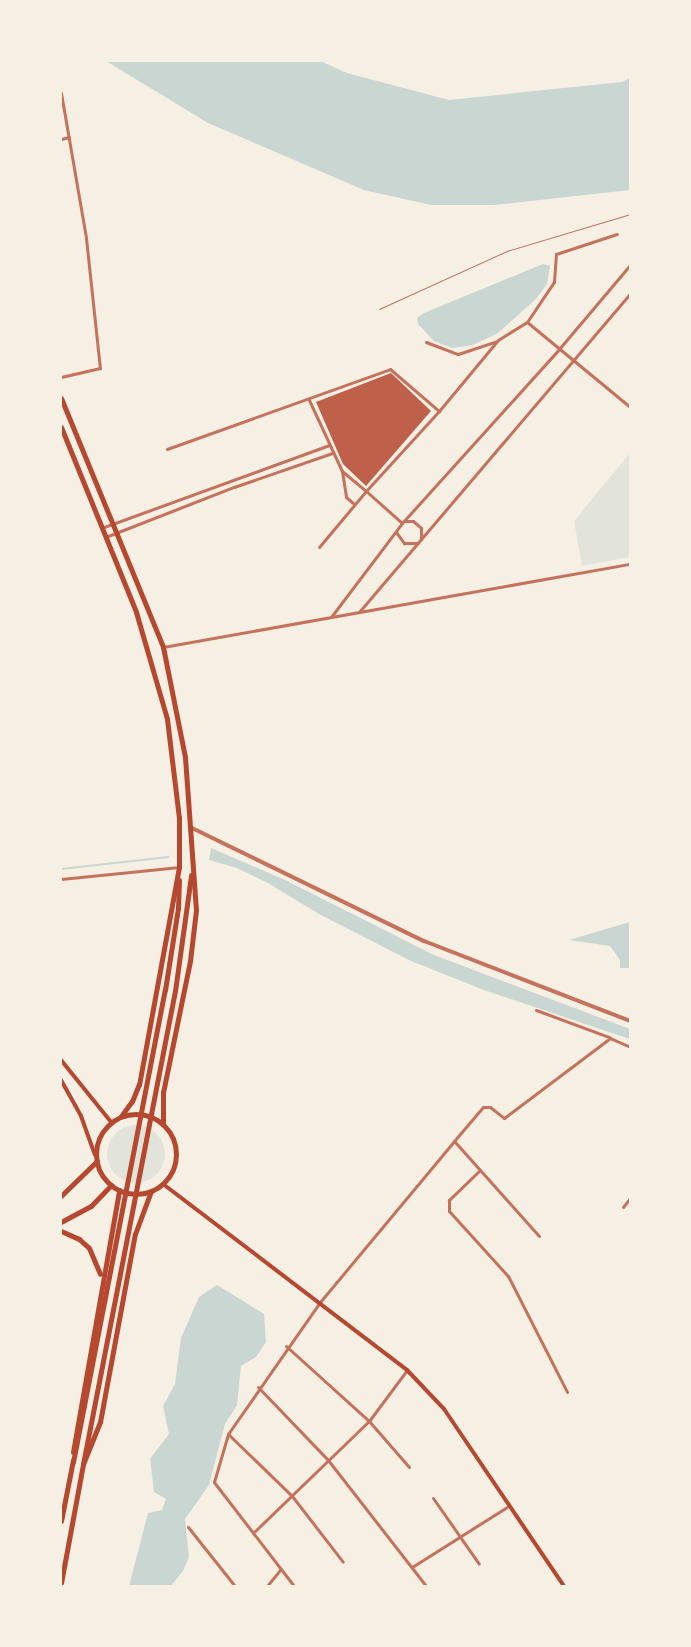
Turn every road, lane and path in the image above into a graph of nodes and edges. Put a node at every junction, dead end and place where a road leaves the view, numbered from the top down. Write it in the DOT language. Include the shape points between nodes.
graph roads {
  1 [pos="61,93"];
  2 [pos="69,137"];
  3 [pos="61,139"];
  4 [pos="630,214"];
  5 [pos="617,234"];
  6 [pos="630,265"];
  7 [pos="630,294"];
  8 [pos="379,309"];
  9 [pos="527,322"];
  10 [pos="498,340"];
  11 [pos="426,342"];
  12 [pos="559,349"];
  13 [pos="574,361"];
  14 [pos="61,377"];
  15 [pos="61,398"];
  16 [pos="309,400"];
  17 [pos="630,407"];
  18 [pos="439,411"];
  19 [pos="61,427"];
  20 [pos="329,446"];
  21 [pos="167,448"];
  22 [pos="332,454"];
  23 [pos="342,471"];
  24 [pos="366,491"];
  25 [pos="354,504"];
  26 [pos="403,522"];
  27 [pos="113,524"];
  28 [pos="104,527"];
  29 [pos="396,531"];
  30 [pos="116,532"];
  31 [pos="108,536"];
  32 [pos="420,541"];
  33 [pos="319,547"];
  34 [pos="630,564"];
  35 [pos="358,613"];
  36 [pos="330,618"];
  37 [pos="163,648"];
  38 [pos="192,828"];
  39 [pos="179,867"];
  40 [pos="192,868"];
  41 [pos="61,879"];
  42 [pos="536,1010"];
  43 [pos="630,1021"];
  44 [pos="610,1038"];
  45 [pos="630,1048"];
  46 [pos="61,1060"];
  47 [pos="61,1080"];
  48 [pos="121,1116"];
  49 [pos="111,1122"];
  50 [pos="163,1124"];
  51 [pos="454,1141"];
  52 [pos="95,1155"];
  53 [pos="97,1162"];
  54 [pos="479,1172"];
  55 [pos="163,1184"];
  56 [pos="111,1185"];
  57 [pos="119,1190"];
  58 [pos="151,1191"];
  59 [pos="61,1196"];
  60 [pos="630,1198"];
  61 [pos="623,1206"];
  62 [pos="61,1222"];
  63 [pos="61,1231"];
  64 [pos="539,1236"];
  65 [pos="101,1281"];
  66 [pos="320,1302"];
  67 [pos="286,1346"];
  68 [pos="407,1370"];
  69 [pos="258,1386"];
  70 [pos="567,1392"];
  71 [pos="369,1420"];
  72 [pos="228,1434"];
  73 [pos="328,1460"];
  74 [pos="73,1462"];
  75 [pos="83,1464"];
  76 [pos="409,1467"];
  77 [pos="292,1496"];
  78 [pos="433,1498"];
  79 [pos="507,1507"];
  80 [pos="61,1521"];
  81 [pos="188,1526"];
  82 [pos="255,1532"];
  83 [pos="460,1537"];
  84 [pos="343,1562"];
  85 [pos="479,1564"];
  86 [pos="412,1567"];
  87 [pos="281,1569"];
  88 [pos="61,1583"];
  89 [pos="234,1586"];
  90 [pos="267,1586"];
  91 [pos="294,1586"];
  92 [pos="426,1586"];
  93 [pos="564,1586"];
  1 -- 2 [label="street"];
  2 -- 3 [label="street"];
  2 -- 14 [label="street" via="86,238 100,368"];
  4 -- 8 [label="lane" via="507,251"];
  5 -- 9 [label="street" via="556,254 554,282"];
  6 -- 12 [label="street"];
  7 -- 13 [label="street"];
  9 -- 10 [label="street"];
  9 -- 12 [label="street"];
  10 -- 11 [label="street" via="458,354"];
  10 -- 18 [label="street"];
  12 -- 13 [label="street"];
  12 -- 26 [label="street"];
  13 -- 17 [label="street"];
  13 -- 32 [label="street"];
  15 -- 27 [label="highway"];
  16 -- 18 [label="street" via="390,368"];
  16 -- 20 [label="street"];
  16 -- 21 [label="street"];
  18 -- 24 [label="street"];
  19 -- 28 [label="highway"];
  20 -- 22 [label="street"];
  20 -- 27 [label="street"];
  22 -- 23 [label="street"];
  22 -- 30 [label="street"];
  23 -- 24 [label="street"];
  23 -- 25 [label="street" via="346,497"];
  24 -- 25 [label="street"];
  24 -- 26 [label="street"];
  25 -- 33 [label="street"];
  26 -- 29 [label="street"];
  26 -- 32 [label="street" via="413,521 421,528"];
  27 -- 28 [label="street"];
  27 -- 30 [label="highway"];
  28 -- 31 [label="highway"];
  29 -- 32 [label="street" via="404,543"];
  29 -- 36 [label="street"];
  30 -- 31 [label="street"];
  30 -- 37 [label="highway"];
  31 -- 39 [label="highway" via="136,612 167,719 179,818"];
  32 -- 35 [label="street"];
  34 -- 35 [label="street"];
  35 -- 36 [label="street"];
  36 -- 37 [label="street"];
  37 -- 38 [label="highway" via="184,757"];
  38 -- 40 [label="highway"];
  38 -- 43 [label="street" via="424,942"];
  39 -- 41 [label="street"];
  39 -- 48 [label="highway" via="139,1084"];
  39 -- 74 [label="highway" via="178,908"];
  40 -- 50 [label="highway" via="196,891 195,918 163,1092"];
  40 -- 75 [label="highway" via="189,909"];
  42 -- 44 [label="street"];
  44 -- 45 [label="street"];
  44 -- 51 [label="street" via="504,1118 490,1107 483,1106"];
  46 -- 49 [label="main road"];
  47 -- 52 [label="main road" via="81,1116"];
  48 -- 49 [label="highway"];
  48 -- 50 [label="highway" via="140,1114"];
  49 -- 52 [label="highway" via="100,1136"];
  50 -- 55 [label="highway" via="172,1134 176,1153 172,1173"];
  51 -- 54 [label="street"];
  51 -- 66 [label="street"];
  52 -- 53 [label="highway"];
  53 -- 56 [label="highway"];
  53 -- 59 [label="main road"];
  54 -- 64 [label="street"];
  54 -- 70 [label="street" via="449,1200 449,1210 508,1276"];
  55 -- 58 [label="highway"];
  55 -- 66 [label="main road"];
  56 -- 57 [label="highway"];
  56 -- 62 [label="main road" via="92,1206"];
  57 -- 58 [label="highway" via="137,1194"];
  57 -- 65 [label="highway"];
  58 -- 75 [label="highway" via="135,1234 98,1430"];
  60 -- 61 [label="street"];
  63 -- 65 [label="highway" via="73,1235 89,1248 99,1267"];
  65 -- 74 [label="highway" via="75,1430"];
  66 -- 67 [label="street"];
  66 -- 68 [label="main road"];
  67 -- 69 [label="street"];
  67 -- 71 [label="street"];
  68 -- 71 [label="street"];
  68 -- 79 [label="main road" via="444,1410"];
  69 -- 72 [label="street"];
  69 -- 73 [label="street"];
  71 -- 73 [label="street"];
  71 -- 76 [label="street"];
  72 -- 77 [label="street"];
  72 -- 82 [label="street" via="214,1482"];
  73 -- 77 [label="street"];
  73 -- 86 [label="street"];
  74 -- 80 [label="highway"];
  75 -- 88 [label="highway"];
  77 -- 82 [label="street"];
  77 -- 84 [label="street"];
  78 -- 83 [label="street"];
  79 -- 83 [label="street"];
  79 -- 93 [label="main road"];
  81 -- 89 [label="street"];
  82 -- 87 [label="street"];
  83 -- 85 [label="street"];
  83 -- 86 [label="street"];
  86 -- 92 [label="street"];
  87 -- 90 [label="street"];
  87 -- 91 [label="street"];
}
